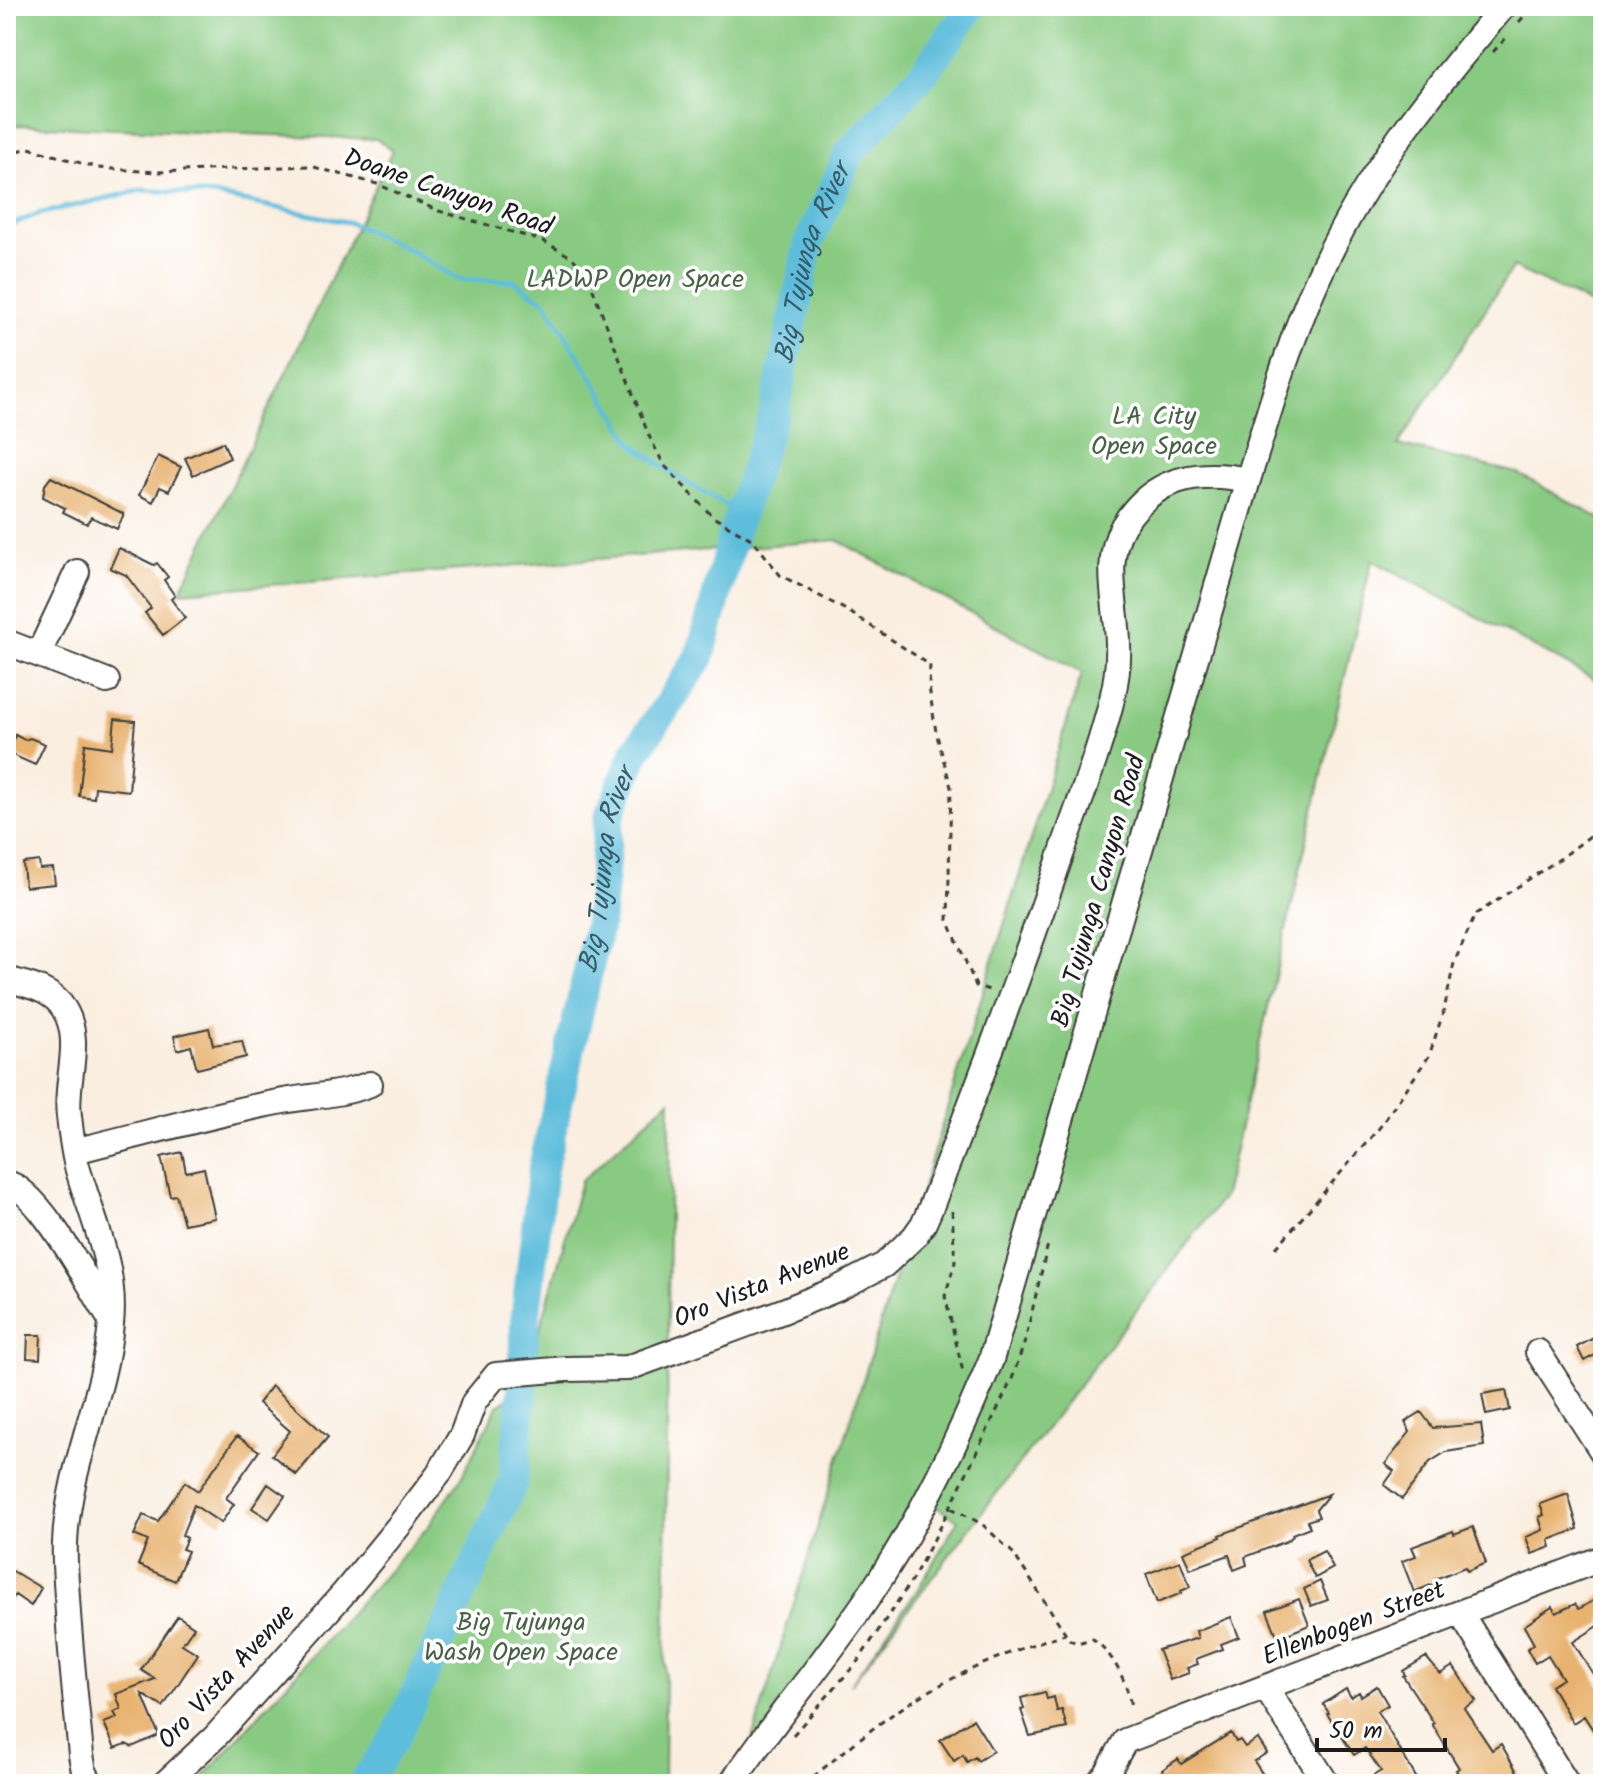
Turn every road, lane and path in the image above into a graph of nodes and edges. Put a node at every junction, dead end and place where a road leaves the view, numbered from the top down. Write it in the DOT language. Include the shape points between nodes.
graph roads {
  1 [pos="1504,6"];
  2 [pos="6,154"];
  3 [pos="1248,480"];
  4 [pos="77,572"];
  5 [pos="6,642"];
  6 [pos="39,653"];
  7 [pos="107,681"];
  8 [pos="1603,826"];
  9 [pos="6,979"];
  10 [pos="1012,997"];
  11 [pos="370,1084"];
  12 [pos="74,1151"];
  13 [pos="6,1183"];
  14 [pos="940,1184"];
  15 [pos="1276,1248"];
  16 [pos="112,1321"];
  17 [pos="1538,1352"];
  18 [pos="963,1374"];
  19 [pos="1603,1453"];
  20 [pos="950,1507"];
  21 [pos="1603,1558"];
  22 [pos="1461,1614"];
  23 [pos="1065,1634"];
  24 [pos="1266,1688"];
  25 [pos="1131,1709"];
  26 [pos="91,1784"];
  27 [pos="164,1784"];
  28 [pos="731,1784"];
  29 [pos="804,1784"];
  30 [pos="1097,1784"];
  31 [pos="1327,1784"];
  32 [pos="1567,1784"];
  1 -- 3 [label="street, Big Tujunga Canyon Road" via="1437,85 1354,209 1318,278"];
  2 -- 10 [label="path, Doane Canyon Road" via="29,148 98,168 156,172 310,166 543,241 573,258 589,279 664,465 713,517 753,540 780,575 848,611 930,665 936,732 951,787 948,920 976,986"];
  3 -- 10 [label="street, Oro Vista Avenue" via="1209,475 1168,483 1149,494 1121,530 1112,576 1118,643 1112,699"];
  3 -- 28 [label="street, Big Tujunga Canyon Road" via="991,1360 910,1531 837,1642"];
  4 -- 6 [label="street"];
  5 -- 6 [label="street"];
  6 -- 7 [label="street"];
  8 -- 15 [label="path" via="1475,915 1454,963 1429,1056 1380,1127"];
  9 -- 12 [label="street" via="43,991 65,1010 74,1054 68,1113"];
  10 -- 14 [label="street, Oro Vista Avenue"];
  11 -- 12 [label="street"];
  12 -- 16 [label="street" via="109,1269"];
  13 -- 16 [label="street" via="26,1193 60,1236"];
  14 -- 18 [label="path" via="951,1203 955,1262 945,1296"];
  14 -- 27 [label="street, Oro Vista Avenue" via="924,1223 900,1252 837,1289 628,1368 496,1375 474,1402 438,1475 402,1522 215,1737"];
  16 -- 26 [label="street" via="103,1381 79,1453 64,1545 81,1755"];
  17 -- 19 [label="street"];
  20 -- 23 [label="path" via="982,1524 1013,1553"];
  21 -- 22 [label="street, Ellenbogen Street"];
  22 -- 24 [label="street, Ellenbogen Street"];
  22 -- 32 [label="street"];
  23 -- 25 [label="path" via="1077,1643 1100,1643 1125,1682"];
  23 -- 29 [label="path" via="1020,1647 901,1708"];
  24 -- 30 [label="street, Ellenbogen Street" via="1125,1741"];
  24 -- 31 [label="street"];
}
